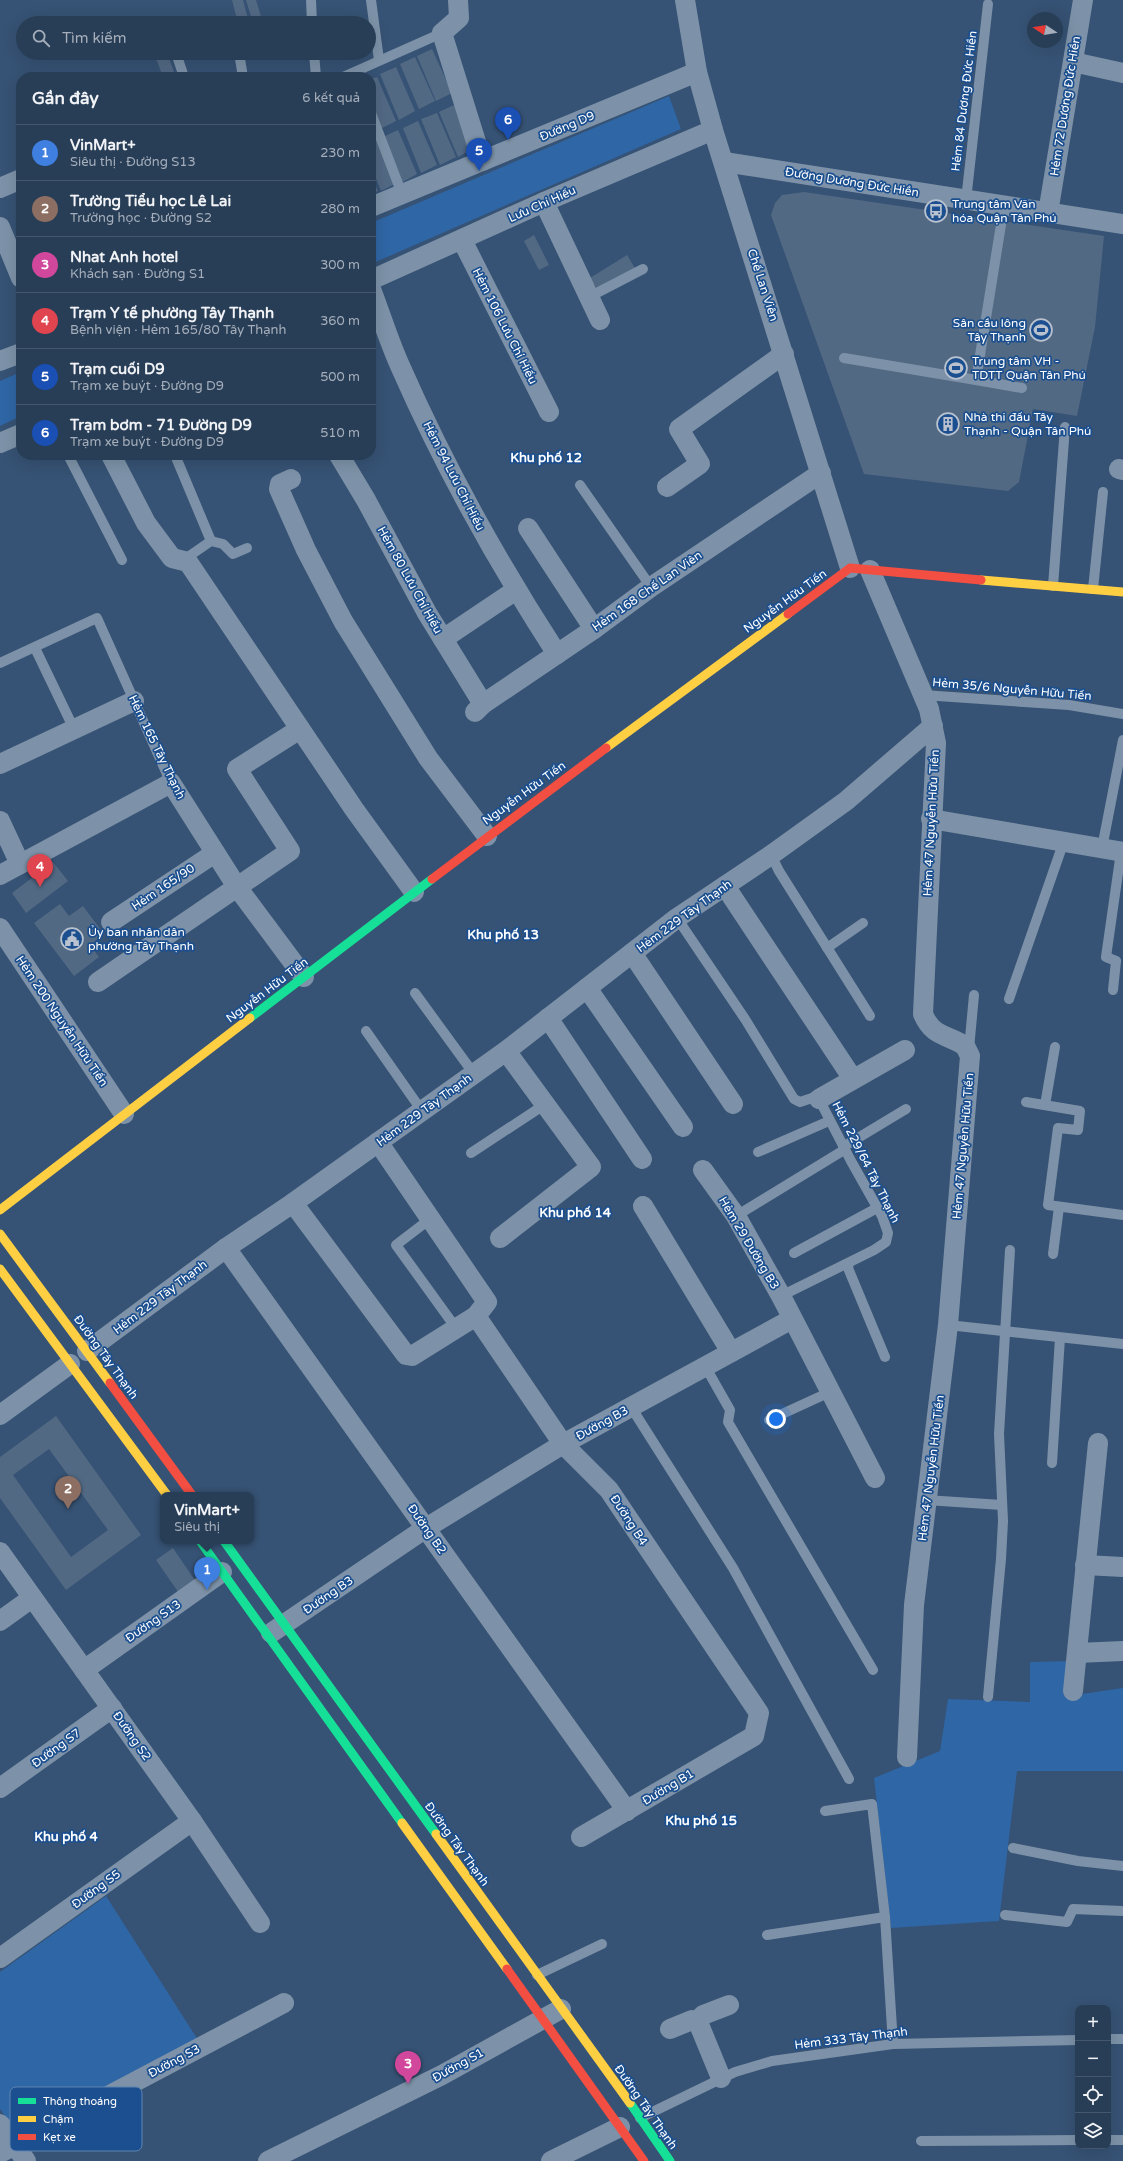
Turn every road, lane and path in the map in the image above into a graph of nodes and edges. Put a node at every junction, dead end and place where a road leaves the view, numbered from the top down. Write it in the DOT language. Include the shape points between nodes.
graph roads {
  1 [pos="311,0"];
  2 [pos="371,0"];
  3 [pos="458,0"];
  4 [pos="685,0"];
  5 [pos="1083,0"];
  6 [pos="988,4"];
  7 [pos="312,16"];
  8 [pos="373,16"];
  9 [pos="442,33"];
  10 [pos="376,43"];
  11 [pos="178,60"];
  12 [pos="240,60"];
  13 [pos="315,60"];
  14 [pos="378,60"];
  15 [pos="1073,62"];
  16 [pos="182,72"];
  17 [pos="242,72"];
  18 [pos="316,72"];
  19 [pos="359,72"];
  20 [pos="697,72"];
  21 [pos="1123,73"];
  22 [pos="376,126"];
  23 [pos="713,130"];
  24 [pos="482,161"];
  25 [pos="724,162"];
  26 [pos="16,181"];
  27 [pos="0,188"];
  28 [pos="402,194"];
  29 [pos="966,200"];
  30 [pos="544,202"];
  31 [pos="376,205"];
  32 [pos="1004,206"];
  33 [pos="1048,213"];
  34 [pos="1123,224"];
  35 [pos="0,227"];
  36 [pos="462,240"];
  37 [pos="16,266"];
  38 [pos="643,269"];
  39 [pos="376,278"];
  40 [pos="589,297"];
  41 [pos="376,302"];
  42 [pos="600,320"];
  43 [pos="16,354"];
  44 [pos="784,354"];
  45 [pos="844,358"];
  46 [pos="0,361"];
  47 [pos="976,380"];
  48 [pos="1022,388"];
  49 [pos="549,412"];
  50 [pos="1065,427"];
  51 [pos="16,436"];
  52 [pos="0,443"];
  53 [pos="71,460"];
  54 [pos="114,460"];
  55 [pos="177,460"];
  56 [pos="342,460"];
  57 [pos="821,473"];
  58 [pos="291,479"];
  59 [pos="580,486"];
  60 [pos="667,487"];
  61 [pos="1103,492"];
  62 [pos="528,528"];
  63 [pos="211,541"];
  64 [pos="247,548"];
  65 [pos="122,560"];
  66 [pos="182,561"];
  67 [pos="850,568"];
  68 [pos="870,570"];
  69 [pos="1053,586"];
  70 [pos="651,587"];
  71 [pos="1094,589"];
  72 [pos="516,590"];
  73 [pos="1123,592"];
  74 [pos="594,629"];
  75 [pos="443,639"];
  76 [pos="35,648"];
  77 [pos="558,654"];
  78 [pos="0,663"];
  79 [pos="923,695"];
  80 [pos="134,701"];
  81 [pos="479,708"];
  82 [pos="1123,714"];
  83 [pos="934,726"];
  84 [pos="74,729"];
  85 [pos="300,729"];
  86 [pos="1123,740"];
  87 [pos="0,764"];
  88 [pos="172,783"];
  89 [pos="931,819"];
  90 [pos="0,821"];
  91 [pos="487,836"];
  92 [pos="1064,841"];
  93 [pos="1102,848"];
  94 [pos="1122,852"];
  95 [pos="215,853"];
  96 [pos="764,860"];
  97 [pos="20,864"];
  98 [pos="0,875"];
  99 [pos="725,886"];
  100 [pos="237,887"];
  101 [pos="414,892"];
  102 [pos="677,918"];
  103 [pos="111,922"];
  104 [pos="863,923"];
  105 [pos="0,928"];
  106 [pos="827,948"];
  107 [pos="632,953"];
  108 [pos="304,977"];
  109 [pos="98,982"];
  110 [pos="588,988"];
  111 [pos="1113,990"];
  112 [pos="415,993"];
  113 [pos="974,995"];
  114 [pos="1009,999"];
  115 [pos="870,1016"];
  116 [pos="548,1018"];
  117 [pos="366,1031"];
  118 [pos="1055,1047"];
  119 [pos="905,1050"];
  120 [pos="506,1051"];
  121 [pos="969,1051"];
  122 [pos="474,1074"];
  123 [pos="853,1079"];
  124 [pos="819,1099"];
  125 [pos="1026,1102"];
  126 [pos="733,1104"];
  127 [pos="544,1105"];
  128 [pos="1045,1105"];
  129 [pos="906,1109"];
  130 [pos="422,1111"];
  131 [pos="124,1114"];
  132 [pos="829,1121"];
  133 [pos="683,1127"];
  134 [pos="378,1142"];
  135 [pos="844,1148"];
  136 [pos="758,1152"];
  137 [pos="472,1153"];
  138 [pos="642,1159"];
  139 [pos="702,1170"];
  140 [pos="293,1203"];
  141 [pos="643,1206"];
  142 [pos="1059,1207"];
  143 [pos="877,1208"];
  144 [pos="0,1210"];
  145 [pos="1123,1215"];
  146 [pos="736,1216"];
  147 [pos="430,1219"];
  148 [pos="0,1234"];
  149 [pos="500,1238"];
  150 [pos="226,1248"];
  151 [pos="1010,1250"];
  152 [pos="794,1252"];
  153 [pos="1053,1254"];
  154 [pos="850,1263"];
  155 [pos="0,1269"];
  156 [pos="780,1296"];
  157 [pos="476,1316"];
  158 [pos="792,1319"];
  159 [pos="948,1325"];
  160 [pos="456,1328"];
  161 [pos="1005,1332"];
  162 [pos="1060,1338"];
  163 [pos="1123,1344"];
  164 [pos="731,1352"];
  165 [pos="78,1357"];
  166 [pos="885,1357"];
  167 [pos="705,1366"];
  168 [pos="830,1392"];
  169 [pos="632,1407"];
  170 [pos="0,1416"];
  171 [pos="769,1420"];
  172 [pos="1098,1443"];
  173 [pos="563,1444"];
  174 [pos="1052,1463"];
  175 [pos="875,1478"];
  176 [pos="165,1492"];
  177 [pos="190,1492"];
  178 [pos="926,1500"];
  179 [pos="1002,1505"];
  180 [pos="426,1528"];
  181 [pos="202,1544"];
  182 [pos="226,1544"];
  183 [pos="0,1552"];
  184 [pos="1086,1566"];
  185 [pos="1123,1567"];
  186 [pos="222,1572"];
  187 [pos="32,1598"];
  188 [pos="0,1621"];
  189 [pos="276,1630"];
  190 [pos="1123,1651"];
  191 [pos="1077,1653"];
  192 [pos="84,1670"];
  193 [pos="873,1670"];
  194 [pos="1073,1691"];
  195 [pos="988,1697"];
  196 [pos="112,1708"];
  197 [pos="754,1736"];
  198 [pos="907,1757"];
  199 [pos="849,1779"];
  200 [pos="0,1788"];
  201 [pos="627,1811"];
  202 [pos="826,1811"];
  203 [pos="192,1821"];
  204 [pos="581,1837"];
  205 [pos="1013,1848"];
  206 [pos="1123,1866"];
  207 [pos="1123,1911"];
  208 [pos="1005,1915"];
  209 [pos="885,1917"];
  210 [pos="260,1923"];
  211 [pos="767,1935"];
  212 [pos="602,1944"];
  213 [pos="0,1958"];
  214 [pos="537,1975"];
  215 [pos="284,2003"];
  216 [pos="729,2006"];
  217 [pos="561,2009"];
  218 [pos="543,2018"];
  219 [pos="698,2022"];
  220 [pos="670,2029"];
  221 [pos="1111,2039"];
  222 [pos="1123,2039"];
  223 [pos="1075,2040"];
  224 [pos="893,2044"];
  225 [pos="721,2078"];
  226 [pos="132,2087"];
  227 [pos="640,2118"];
  228 [pos="0,2124"];
  229 [pos="620,2127"];
  230 [pos="1075,2140"];
  231 [pos="1111,2140"];
  232 [pos="1123,2140"];
  233 [pos="921,2141"];
  234 [pos="10,2146"];
  235 [pos="268,2161"];
  236 [pos="551,2161"];
  237 [pos="644,2161"];
  238 [pos="670,2161"];
  1 -- 7 [label="lane"];
  2 -- 8 [label="lane"];
  3 -- 9 [label="street" via="459,18"];
  4 -- 20 [label="street, Chế Lan Viên"];
  5 -- 15 [label="street, Hẻm 72 Dương Đức Hiền"];
  6 -- 29 [label="lane, Hẻm 84 Dương Đức Hiền"];
  9 -- 14 [label="lane"];
  9 -- 24 [label="street"];
  10 -- 14 [label="lane"];
  11 -- 16 [label="lane"];
  12 -- 17 [label="lane"];
  13 -- 18 [label="lane"];
  14 -- 19 [label="lane"];
  15 -- 21 [label="street"];
  15 -- 33 [label="street, Hẻm 72 Dương Đức Hiền"];
  20 -- 23 [label="street, Chế Lan Viên"];
  20 -- 24 [label="street, Đường D9"];
  22 -- 28 [label="lane"];
  23 -- 25 [label="street, Chế Lan Viên"];
  23 -- 30 [label="street, Lưu Chí Hiếu"];
  24 -- 28 [label="street, Đường D9"];
  25 -- 29 [label="street, Đường Dương Đức Hiền"];
  25 -- 44 [label="street, Chế Lan Viên"];
  26 -- 27 [label="street"];
  28 -- 31 [label="street, Đường D9"];
  29 -- 32 [label="street, Đường Dương Đức Hiền"];
  30 -- 36 [label="street, Lưu Chí Hiếu"];
  30 -- 40 [label="street"];
  32 -- 33 [label="street, Đường Dương Đức Hiền"];
  32 -- 47 [label="lane"];
  33 -- 34 [label="street, Đường Dương Đức Hiền"];
  35 -- 37 [label="street"];
  36 -- 39 [label="street, Lưu Chí Hiếu"];
  36 -- 49 [label="street, Hẻm 106 Lưu Chí Hiếu"];
  38 -- 40 [label="lane"];
  40 -- 42 [label="street"];
  41 -- 72 [label="street, Hẻm 94 Lưu Chí Hiếu" via="400,367 475,519"];
  43 -- 46 [label="street"];
  44 -- 57 [label="street, Chế Lan Viên"];
  44 -- 60 [label="street" via="679,429 700,464"];
  45 -- 47 [label="lane"];
  47 -- 48 [label="lane"];
  50 -- 69 [label="lane"];
  51 -- 52 [label="street"];
  53 -- 65 [label="lane"];
  54 -- 66 [label="street" via="146,523 172,558"];
  55 -- 63 [label="lane"];
  56 -- 75 [label="street, Hẻm 80 Lưu Chí Hiếu"];
  57 -- 67 [label="street, Chế Lan Viên"];
  57 -- 70 [label="street, Hẻm 168 Chế Lan Viên"];
  58 -- 91 [label="street" via="280,484 279,489 306,550 343,621 428,758"];
  59 -- 70 [label="lane"];
  61 -- 71 [label="lane"];
  62 -- 74 [label="street"];
  63 -- 64 [label="lane" via="223,544 233,554"];
  63 -- 66 [label="lane"];
  66 -- 85 [label="street" via="188,562"];
  67 -- 68 [label="street"];
  67 -- 91 [label="street, Nguyễn Hữu Tiến"];
  68 -- 69 [label="street"];
  68 -- 79 [label="street, Hẻm 47 Nguyễn Hữu Tiến"];
  69 -- 71 [label="street"];
  70 -- 74 [label="street, Hẻm 168 Chế Lan Viên"];
  71 -- 73 [label="street"];
  72 -- 75 [label="street"];
  72 -- 77 [label="street, Hẻm 94 Lưu Chí Hiếu"];
  74 -- 77 [label="street, Hẻm 168 Chế Lan Viên"];
  75 -- 81 [label="street, Hẻm 80 Lưu Chí Hiếu"];
  76 -- 78 [label="lane, Hẻm 165 Tây Thạnh"];
  76 -- 80 [label="lane, Hẻm 165 Tây Thạnh" via="97,618"];
  76 -- 84 [label="lane"];
  77 -- 81 [label="street, Hẻm 168 Chế Lan Viên"];
  79 -- 82 [label="lane, Hẻm 35/6 Nguyễn Hữu Tiến" via="1069,705"];
  79 -- 83 [label="street, Hẻm 47 Nguyễn Hữu Tiến"];
  80 -- 84 [label="street"];
  80 -- 88 [label="lane, Hẻm 165 Tây Thạnh"];
  83 -- 89 [label="street, Hẻm 47 Nguyễn Hữu Tiến" via="936,759"];
  83 -- 96 [label="street, Hẻm 229 Tây Thạnh" via="846,801"];
  84 -- 87 [label="street"];
  85 -- 100 [label="street" via="237,769 290,851"];
  85 -- 101 [label="street"];
  86 -- 93 [label="lane"];
  88 -- 95 [label="street, Hẻm 165 Tây Thạnh"];
  88 -- 97 [label="street"];
  89 -- 92 [label="street"];
  89 -- 121 [label="street, Hẻm 47 Nguyễn Hữu Tiến" via="923,1014 929,1026 936,1032 961,1043"];
  90 -- 97 [label="street"];
  91 -- 101 [label="street, Nguyễn Hữu Tiến"];
  92 -- 93 [label="street"];
  92 -- 114 [label="lane"];
  93 -- 94 [label="street"];
  94 -- 111 [label="lane" via="1106,957 1116,961"];
  95 -- 100 [label="street, Hẻm 165 Tây Thạnh"];
  95 -- 103 [label="street, Hẻm 165/90"];
  96 -- 99 [label="street, Hẻm 229 Tây Thạnh"];
  96 -- 106 [label="lane" via="779,871"];
  97 -- 98 [label="street"];
  99 -- 102 [label="street, Hẻm 229 Tây Thạnh"];
  99 -- 123 [label="street"];
  100 -- 108 [label="street, Hẻm 165 Tây Thạnh"];
  100 -- 109 [label="street"];
  101 -- 108 [label="street, Nguyễn Hữu Tiến"];
  102 -- 107 [label="street, Hẻm 229 Tây Thạnh"];
  102 -- 124 [label="lane, Hẻm 229/64 Tây Thạnh" via="741,1013 794,1099 800,1102 815,1097"];
  104 -- 106 [label="lane"];
  105 -- 131 [label="street, Hẻm 200 Nguyễn Hữu Tiến"];
  106 -- 115 [label="lane"];
  107 -- 110 [label="street, Hẻm 229 Tây Thạnh"];
  107 -- 126 [label="street"];
  108 -- 131 [label="street, Nguyễn Hữu Tiến"];
  110 -- 116 [label="street, Hẻm 229 Tây Thạnh"];
  110 -- 133 [label="street"];
  112 -- 122 [label="lane"];
  113 -- 121 [label="lane"];
  116 -- 120 [label="street, Hẻm 229 Tây Thạnh"];
  116 -- 138 [label="street"];
  117 -- 130 [label="lane"];
  118 -- 128 [label="lane"];
  119 -- 123 [label="street"];
  120 -- 122 [label="street, Hẻm 229 Tây Thạnh"];
  120 -- 127 [label="street"];
  121 -- 159 [label="street, Hẻm 47 Nguyễn Hữu Tiến"];
  122 -- 130 [label="street, Hẻm 229 Tây Thạnh"];
  123 -- 124 [label="street"];
  124 -- 132 [label="lane, Hẻm 229/64 Tây Thạnh"];
  125 -- 128 [label="lane"];
  127 -- 137 [label="lane"];
  127 -- 149 [label="street" via="591,1167"];
  128 -- 142 [label="lane" via="1080,1111 1078,1130 1058,1128 1048,1205"];
  129 -- 135 [label="lane"];
  130 -- 134 [label="street, Hẻm 229 Tây Thạnh"];
  131 -- 144 [label="street, Nguyễn Hữu Tiến"];
  132 -- 135 [label="lane, Hẻm 229/64 Tây Thạnh"];
  132 -- 136 [label="lane"];
  134 -- 140 [label="street, Hẻm 229 Tây Thạnh"];
  134 -- 147 [label="street"];
  135 -- 143 [label="lane, Hẻm 229/64 Tây Thạnh"];
  135 -- 146 [label="lane"];
  139 -- 146 [label="street, Hẻm 29 Đường B3"];
  140 -- 150 [label="street, Hẻm 229 Tây Thạnh"];
  140 -- 160 [label="street" via="405,1354 412,1356"];
  141 -- 164 [label="street"];
  142 -- 145 [label="lane"];
  142 -- 153 [label="lane"];
  143 -- 152 [label="lane"];
  143 -- 154 [label="lane, Hẻm 229/64 Tây Thạnh" via="888,1233 887,1240"];
  146 -- 156 [label="street, Hẻm 29 Đường B3"];
  147 -- 157 [label="street" via="487,1302"];
  147 -- 160 [label="lane" via="396,1245"];
  148 -- 165 [label="street, Đường Tây Thạnh"];
  150 -- 165 [label="street, Hẻm 229 Tây Thạnh"];
  150 -- 180 [label="street, Đường B2"];
  151 -- 161 [label="lane"];
  154 -- 156 [label="lane, Hẻm 229/64 Tây Thạnh"];
  154 -- 166 [label="lane" via="848,1268"];
  155 -- 165 [label="street, Đường Tây Thạnh"];
  156 -- 158 [label="street, Hẻm 29 Đường B3"];
  157 -- 160 [label="street"];
  157 -- 173 [label="street, Đường B4"];
  158 -- 164 [label="street, Đường B3"];
  158 -- 168 [label="street"];
  159 -- 161 [label="lane"];
  159 -- 178 [label="street, Hẻm 47 Nguyễn Hữu Tiến"];
  161 -- 162 [label="lane"];
  161 -- 179 [label="lane" via="999,1434"];
  162 -- 163 [label="lane"];
  162 -- 174 [label="lane"];
  164 -- 167 [label="street, Đường B3"];
  165 -- 170 [label="street, Hẻm 229 Tây Thạnh"];
  165 -- 176 [label="street, Đường Tây Thạnh"];
  165 -- 177 [label="street, Đường Tây Thạnh"];
  167 -- 169 [label="street, Đường B3"];
  167 -- 193 [label="lane" via="730,1410 728,1422"];
  168 -- 171 [label="lane"];
  168 -- 175 [label="street"];
  169 -- 173 [label="street, Đường B3"];
  169 -- 199 [label="lane" via="733,1568"];
  172 -- 184 [label="street"];
  173 -- 180 [label="street, Đường B3"];
  173 -- 197 [label="street, Đường B4" via="609,1490 759,1713"];
  178 -- 179 [label="lane"];
  178 -- 198 [label="street, Hẻm 47 Nguyễn Hữu Tiến" via="914,1605"];
  179 -- 195 [label="lane" via="1001,1559"];
  180 -- 189 [label="street, Đường B3"];
  180 -- 201 [label="street, Đường B2"];
  181 -- 186 [label="street, Đường Tây Thạnh"];
  182 -- 189 [label="street, Đường Tây Thạnh"];
  183 -- 187 [label="street, Đường S2"];
  184 -- 185 [label="street"];
  184 -- 191 [label="street"];
  186 -- 189 [label="street, Đường Tây Thạnh"];
  186 -- 192 [label="street, Đường S13"];
  187 -- 188 [label="street"];
  187 -- 192 [label="street, Đường S2"];
  189 -- 214 [label="street, Đường Tây Thạnh"];
  189 -- 218 [label="street, Đường Tây Thạnh"];
  190 -- 191 [label="street"];
  191 -- 194 [label="street"];
  192 -- 196 [label="street, Đường S2"];
  196 -- 200 [label="street, Đường S7"];
  196 -- 203 [label="street, Đường S2"];
  197 -- 201 [label="street, Đường B1"];
  201 -- 204 [label="street, Đường B1"];
  202 -- 209 [label="lane" via="872,1804"];
  203 -- 210 [label="street, Đường S2"];
  203 -- 213 [label="street, Đường S5"];
  205 -- 206 [label="lane" via="1078,1861"];
  207 -- 208 [label="lane" via="1073,1909 1067,1922"];
  209 -- 211 [label="lane"];
  209 -- 224 [label="lane"];
  212 -- 214 [label="lane"];
  214 -- 217 [label="street, Đường Tây Thạnh"];
  215 -- 226 [label="street, Đường S3"];
  216 -- 219 [label="street" via="702,2015"];
  217 -- 218 [label="street, Đường S1"];
  217 -- 227 [label="street, Đường Tây Thạnh"];
  218 -- 229 [label="street, Đường Tây Thạnh"];
  218 -- 235 [label="street, Đường S1" via="442,2075"];
  219 -- 220 [label="street" via="692,2020"];
  219 -- 225 [label="street"];
  221 -- 222 [label="lane"];
  223 -- 224 [label="lane, Hẻm 333 Tây Thạnh"];
  224 -- 225 [label="lane, Hẻm 333 Tây Thạnh" via="765,2063 746,2067"];
  225 -- 227 [label="lane, Hẻm 333 Tây Thạnh"];
  227 -- 238 [label="street, Đường Tây Thạnh"];
  228 -- 234 [label="street"];
  229 -- 236 [label="street"];
  229 -- 237 [label="street, Đường Tây Thạnh"];
  230 -- 233 [label="lane"];
  231 -- 232 [label="lane"];
}
